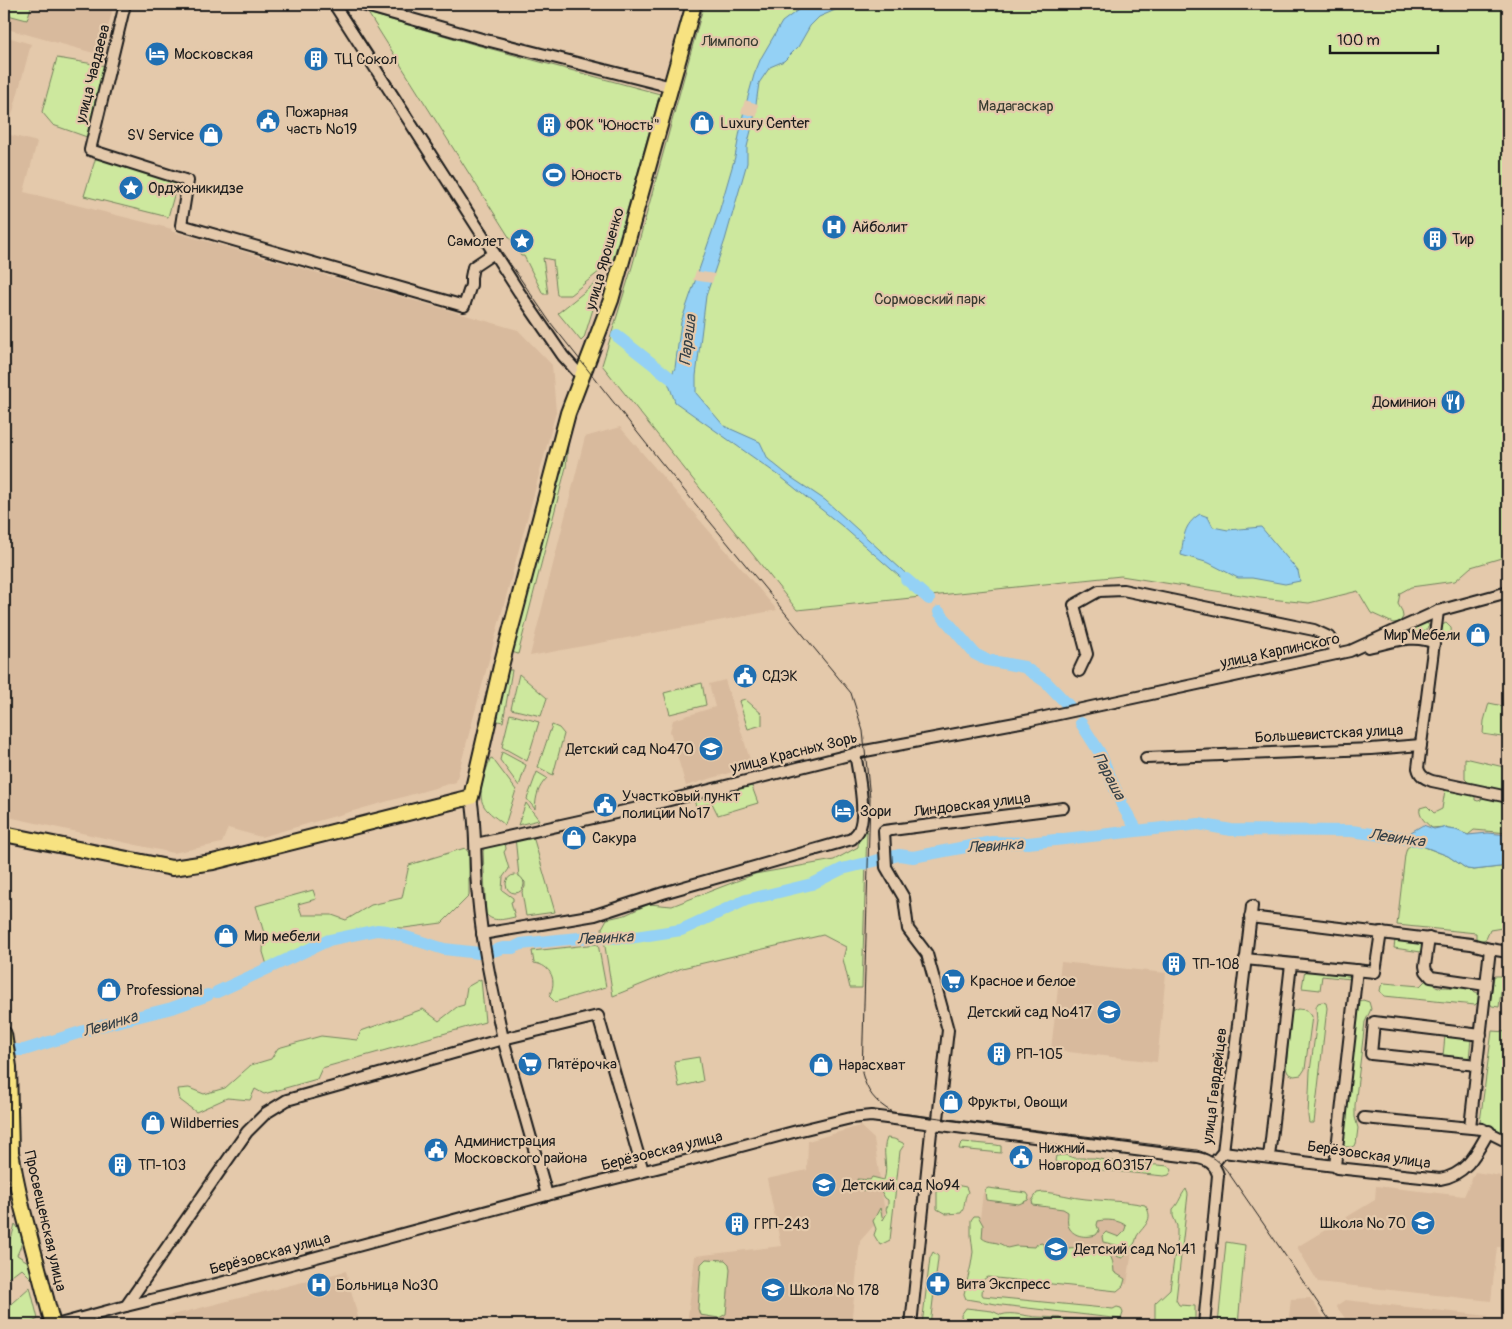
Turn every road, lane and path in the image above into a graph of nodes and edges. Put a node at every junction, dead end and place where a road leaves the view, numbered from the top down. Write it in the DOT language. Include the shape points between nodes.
graph roads {
  1 [pos="125,4"];
  2 [pos="359,4"];
  3 [pos="694,4"];
  4 [pos="338,5"];
  5 [pos="672,87"];
  6 [pos="494,253"];
  7 [pos="582,376"];
  8 [pos="1508,592"];
  9 [pos="1438,611"];
  10 [pos="1434,643"];
  11 [pos="1350,651"];
  12 [pos="1337,654"];
  13 [pos="1079,671"];
  14 [pos="1121,701"];
  15 [pos="1421,745"];
  16 [pos="855,753"];
  17 [pos="1146,758"];
  18 [pos="1508,797"];
  19 [pos="472,798"];
  20 [pos="1062,808"];
  21 [pos="4,834"];
  22 [pos="476,844"];
  23 [pos="1252,906"];
  24 [pos="1250,917"];
  25 [pos="1380,932"];
  26 [pos="482,934"];
  27 [pos="1429,938"];
  28 [pos="1490,949"];
  29 [pos="1508,952"];
  30 [pos="1245,960"];
  31 [pos="1291,964"];
  32 [pos="1357,970"];
  33 [pos="1486,985"];
  34 [pos="4,1034"];
  35 [pos="1480,1035"];
  36 [pos="504,1039"];
  37 [pos="1477,1065"];
  38 [pos="1364,1118"];
  39 [pos="935,1125"];
  40 [pos="1474,1128"];
  41 [pos="1489,1131"];
  42 [pos="1508,1142"];
  43 [pos="1223,1152"];
  44 [pos="1268,1157"];
  45 [pos="1212,1164"];
  46 [pos="1335,1166"];
  47 [pos="643,1171"];
  48 [pos="547,1195"];
  49 [pos="126,1306"];
  50 [pos="55,1325"];
  51 [pos="911,1325"];
  52 [pos="1204,1325"];
  1 -- 6 [label="street, улица Чаадаева" via="90,150 188,181 181,224 464,306 472,285 473,267"];
  2 -- 5 [label="street"];
  3 -- 5 [label="main road, улица Ярошенко"];
  4 -- 6 [label="street"];
  5 -- 7 [label="main road, улица Ярошенко" via="611,300"];
  6 -- 7 [label="street" via="550,338"];
  7 -- 19 [label="main road, улица Ярошенко" via="568,413 501,666"];
  8 -- 9 [label="street, улица Карпинского"];
  9 -- 10 [label="street"];
  9 -- 11 [label="street, улица Карпинского"];
  10 -- 11 [label="street" via="1413,638"];
  10 -- 15 [label="street"];
  11 -- 12 [label="street, улица Карпинского"];
  12 -- 13 [label="street" via="1329,637 1314,630 1123,590 1099,591 1074,605 1087,654"];
  12 -- 14 [label="street, улица Карпинского"];
  14 -- 16 [label="street, улица Красных Зорь"];
  15 -- 17 [label="street, Большевистская улица"];
  15 -- 18 [label="street, Большевистская улица" via="1418,768 1422,777"];
  16 -- 22 [label="street, улица Красных Зорь" via="638,808"];
  16 -- 26 [label="street" via="862,807 859,830 852,839 595,915"];
  19 -- 21 [label="main road" via="213,862 172,868"];
  19 -- 22 [label="street"];
  20 -- 39 [label="street, Линдовская улица" via="884,831 886,867 904,898 908,929 927,954 948,1030"];
  22 -- 26 [label="street"];
  23 -- 24 [label="street, улица Гвардейцев"];
  24 -- 25 [label="street"];
  24 -- 30 [label="street, улица Гвардейцев"];
  25 -- 27 [label="street"];
  25 -- 32 [label="street" via="1375,972"];
  26 -- 36 [label="street"];
  27 -- 28 [label="street"];
  27 -- 33 [label="street" via="1425,966 1431,978"];
  28 -- 29 [label="street"];
  28 -- 33 [label="street"];
  30 -- 31 [label="street"];
  30 -- 43 [label="street, улица Гвардейцев"];
  31 -- 32 [label="street"];
  31 -- 44 [label="street"];
  32 -- 46 [label="street"];
  33 -- 35 [label="street"];
  34 -- 50 [label="main road, Просвещенская улица" via="9,1067 11,1152 22,1207"];
  35 -- 37 [label="street"];
  35 -- 37 [label="street" via="1374,1022 1371,1054"];
  36 -- 47 [label="street" via="598,1016"];
  36 -- 48 [label="street"];
  36 -- 49 [label="street" via="287,1100 266,1112 247,1132"];
  37 -- 40 [label="street"];
  38 -- 40 [label="street"];
  39 -- 45 [label="street, Берёзовская улица" via="1198,1158"];
  39 -- 47 [label="street, Берёзовская улица" via="871,1116 851,1118"];
  39 -- 51 [label="street" via="931,1132"];
  40 -- 41 [label="street"];
  41 -- 42 [label="street"];
  41 -- 46 [label="street, Берёзовская улица" via="1466,1167 1447,1178"];
  43 -- 44 [label="street, Берёзовская улица"];
  43 -- 45 [label="street, улица Гвардейцев"];
  44 -- 46 [label="street, Берёзовская улица"];
  45 -- 52 [label="street, улица Гвардейцев" via="1218,1182"];
  47 -- 48 [label="street, Берёзовская улица"];
  48 -- 49 [label="street, Берёзовская улица"];
  49 -- 50 [label="street, Берёзовская улица"];
}
